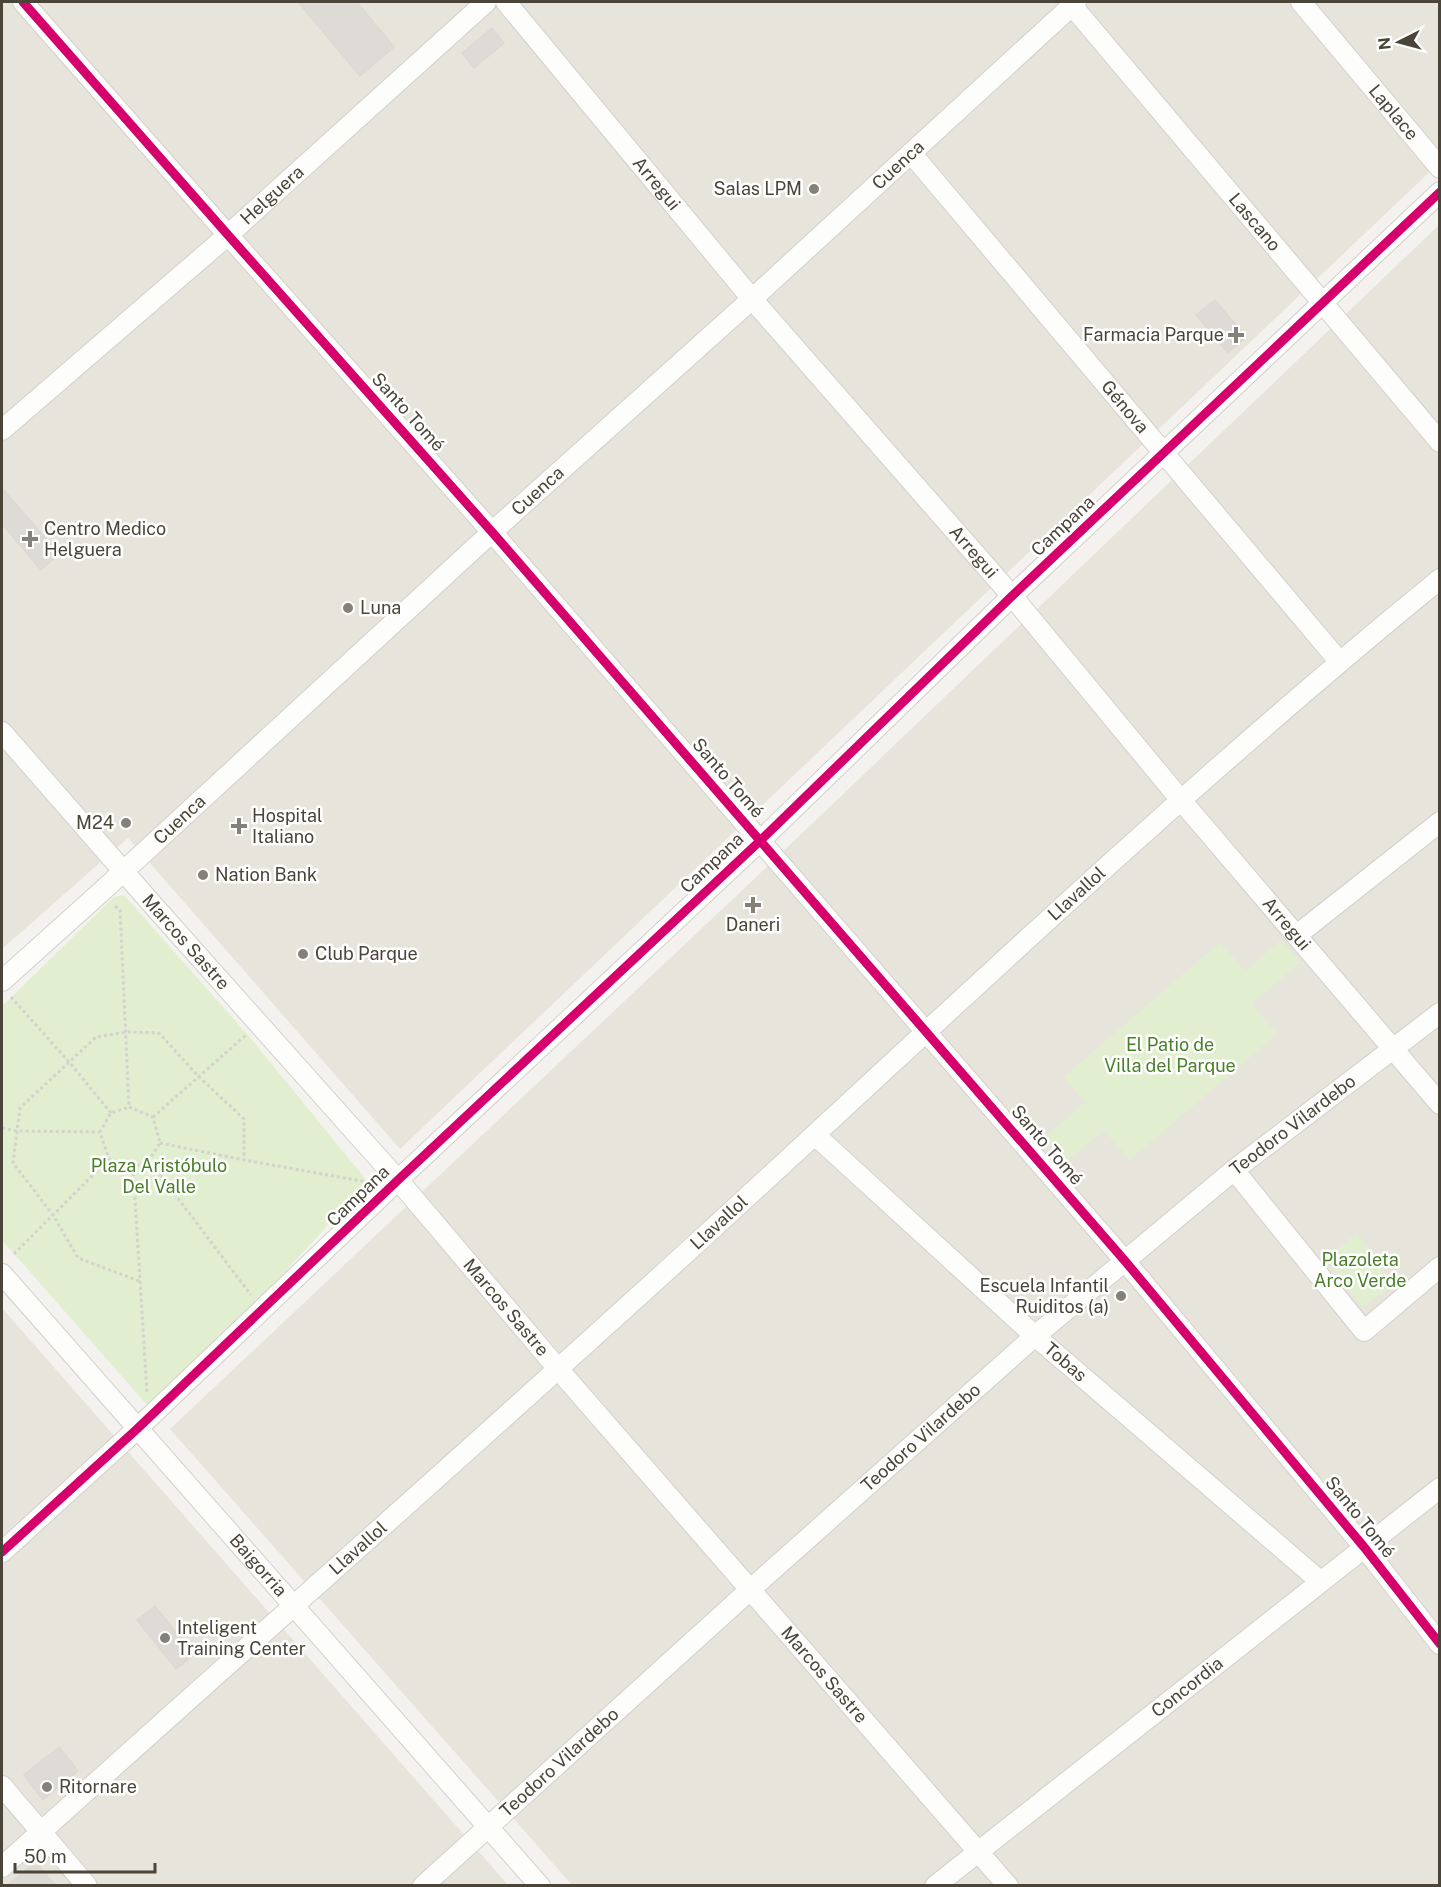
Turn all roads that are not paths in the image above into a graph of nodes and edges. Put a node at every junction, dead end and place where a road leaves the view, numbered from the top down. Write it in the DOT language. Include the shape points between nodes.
graph roads {
  1 [pos="23,2"];
  2 [pos="486,2"];
  3 [pos="506,2"];
  4 [pos="1300,2"];
  5 [pos="1072,3"];
  6 [pos="911,153"];
  7 [pos="1440,168"];
  8 [pos="1440,192"];
  9 [pos="228,235"];
  10 [pos="752,299"];
  11 [pos="1321,304"];
  12 [pos="2,430"];
  13 [pos="1440,442"];
  14 [pos="1165,453"];
  15 [pos="492,532"];
  16 [pos="1440,579"];
  17 [pos="1012,596"];
  18 [pos="1339,661"];
  19 [pos="2,732"];
  20 [pos="1180,799"];
  21 [pos="1440,822"];
  22 [pos="761,840"];
  23 [pos="123,871"];
  24 [pos="1297,935"];
  25 [pos="6,989"];
  26 [pos="1440,1012"];
  27 [pos="926,1030"];
  28 [pos="1393,1049"];
  29 [pos="1440,1104"];
  30 [pos="815,1135"];
  31 [pos="1234,1170"];
  32 [pos="398,1180"];
  33 [pos="1125,1260"];
  34 [pos="1440,1267"];
  35 [pos="2,1274"];
  36 [pos="1035,1336"];
  37 [pos="559,1370"];
  38 [pos="137,1429"];
  39 [pos="1440,1488"];
  40 [pos="1364,1547"];
  41 [pos="2,1552"];
  42 [pos="1320,1581"];
  43 [pos="751,1589"];
  44 [pos="295,1606"];
  45 [pos="1440,1644"];
  46 [pos="2,1786"];
  47 [pos="489,1827"];
  48 [pos="40,1833"];
  49 [pos="978,1852"];
  50 [pos="2,1867"];
  51 [pos="87,1886"];
  52 [pos="423,1886"];
  53 [pos="540,1886"];
  54 [pos="935,1886"];
  55 [pos="1008,1886"];
  1 -- 9 [label="street, Santo Tomé"];
  2 -- 9 [label="street, Helguera"];
  3 -- 10 [label="street, Arregui"];
  4 -- 7 [label="street, Laplace"];
  5 -- 6 [label="street, Cuenca"];
  5 -- 11 [label="street, Lascano"];
  6 -- 10 [label="street, Cuenca"];
  6 -- 14 [label="street, Génova"];
  8 -- 11 [label="street, Campana"];
  9 -- 12 [label="street, Helguera"];
  9 -- 15 [label="street, Santo Tomé"];
  10 -- 15 [label="street, Cuenca"];
  10 -- 17 [label="street, Arregui"];
  11 -- 13 [label="street, Lascano"];
  11 -- 14 [label="street, Campana"];
  14 -- 17 [label="street, Campana"];
  14 -- 18 [label="street, Génova"];
  15 -- 22 [label="street, Santo Tomé"];
  15 -- 23 [label="street, Cuenca"];
  16 -- 18 [label="street, Llavallol"];
  17 -- 20 [label="street, Arregui"];
  17 -- 22 [label="street, Campana"];
  18 -- 20 [label="street, Llavallol"];
  19 -- 23 [label="street, Marcos Sastre"];
  20 -- 24 [label="street, Arregui"];
  20 -- 27 [label="street, Llavallol"];
  21 -- 24 [label="street"];
  22 -- 27 [label="street, Santo Tomé"];
  22 -- 32 [label="street, Campana"];
  23 -- 25 [label="street, Cuenca"];
  23 -- 32 [label="street, Marcos Sastre"];
  24 -- 28 [label="street, Arregui"];
  26 -- 28 [label="street, Teodoro Vilardebo"];
  27 -- 30 [label="street, Llavallol"];
  27 -- 33 [label="street, Santo Tomé"];
  28 -- 29 [label="street, Arregui"];
  28 -- 31 [label="street, Teodoro Vilardebo"];
  30 -- 36 [label="street, Tobas"];
  30 -- 37 [label="street, Llavallol"];
  31 -- 33 [label="street, Teodoro Vilardebo"];
  31 -- 34 [label="street" via="1364,1331"];
  32 -- 37 [label="street, Marcos Sastre"];
  32 -- 38 [label="street, Campana"];
  33 -- 36 [label="street, Teodoro Vilardebo"];
  33 -- 40 [label="street, Santo Tomé"];
  35 -- 38 [label="street, Baigorria"];
  36 -- 42 [label="street, Tobas"];
  36 -- 43 [label="street, Teodoro Vilardebo"];
  37 -- 43 [label="street, Marcos Sastre"];
  37 -- 44 [label="street, Llavallol"];
  38 -- 41 [label="street, Campana"];
  38 -- 44 [label="street, Baigorria"];
  39 -- 40 [label="street, Concordia"];
  40 -- 42 [label="street, Concordia"];
  40 -- 45 [label="street, Santo Tomé"];
  42 -- 49 [label="street, Concordia"];
  43 -- 47 [label="street, Teodoro Vilardebo"];
  43 -- 49 [label="street, Marcos Sastre"];
  44 -- 47 [label="street, Baigorria"];
  44 -- 48 [label="street, Llavallol"];
  46 -- 48 [label="street"];
  47 -- 52 [label="street, Teodoro Vilardebo"];
  47 -- 53 [label="street, Baigorria"];
  48 -- 50 [label="street, Llavallol"];
  48 -- 51 [label="street"];
  49 -- 54 [label="street, Concordia"];
  49 -- 55 [label="street, Marcos Sastre"];
}
